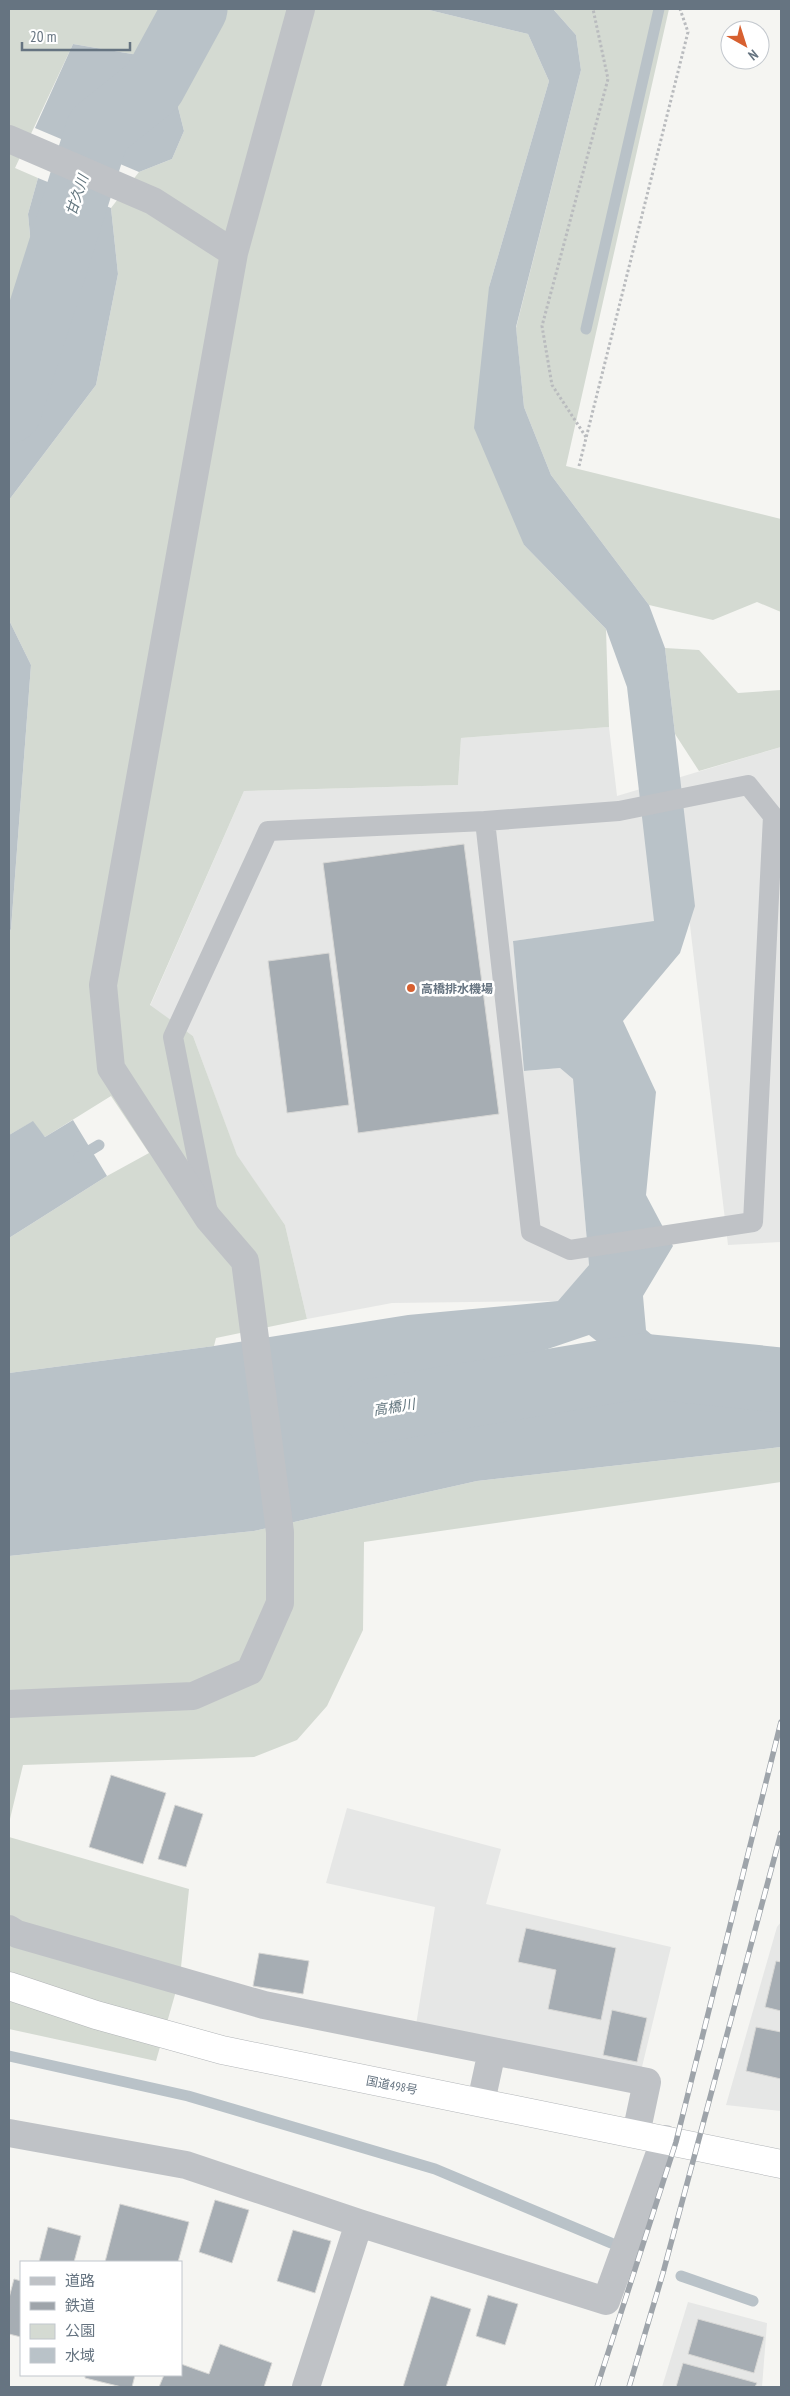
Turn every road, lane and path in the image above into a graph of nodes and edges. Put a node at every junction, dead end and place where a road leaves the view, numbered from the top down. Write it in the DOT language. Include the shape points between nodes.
graph roads {
  1 [pos="593,9"];
  2 [pos="680,9"];
  3 [pos="298,18"];
  4 [pos="12,141"];
  5 [pos="234,253"];
  6 [pos="586,438"];
  7 [pos="579,466"];
  8 [pos="484,821"];
  9 [pos="208,1218"];
  10 [pos="9,1704"];
  11 [pos="9,1929"];
  12 [pos="9,1986"];
  13 [pos="492,2051"];
  14 [pos="481,2102"];
  15 [pos="9,2132"];
  16 [pos="636,2134"];
  17 [pos="665,2139"];
  18 [pos="781,2164"];
  19 [pos="359,2223"];
  20 [pos="306,2387"];
  1 -- 6 [label="path" via="608,79 542,326 552,385"];
  2 -- 6 [label="path" via="688,32"];
  3 -- 5 [label="street"];
  4 -- 5 [label="street" via="153,201"];
  5 -- 9 [label="street" via="103,985 111,1068"];
  6 -- 7 [label="path"];
  8 -- 8 [label="lane" via="531,1232 570,1250 752,1222 773,816 748,785 619,811"];
  8 -- 9 [label="lane" via="268,831 173,1037"];
  9 -- 10 [label="street" via="245,1261 280,1532 280,1603 250,1671 193,1696"];
  11 -- 13 [label="street" via="17,1934 264,2004"];
  12 -- 14 [label="highway, 国道498号" via="96,2015 222,2050"];
  13 -- 14 [label="street"];
  13 -- 16 [label="street" via="647,2082"];
  14 -- 16 [label="highway, 国道498号"];
  15 -- 19 [label="street" via="186,2165"];
  16 -- 17 [label="highway, 国道498号"];
  17 -- 18 [label="highway, 国道498号"];
  17 -- 19 [label="street" via="606,2301"];
  19 -- 20 [label="street"];
}
